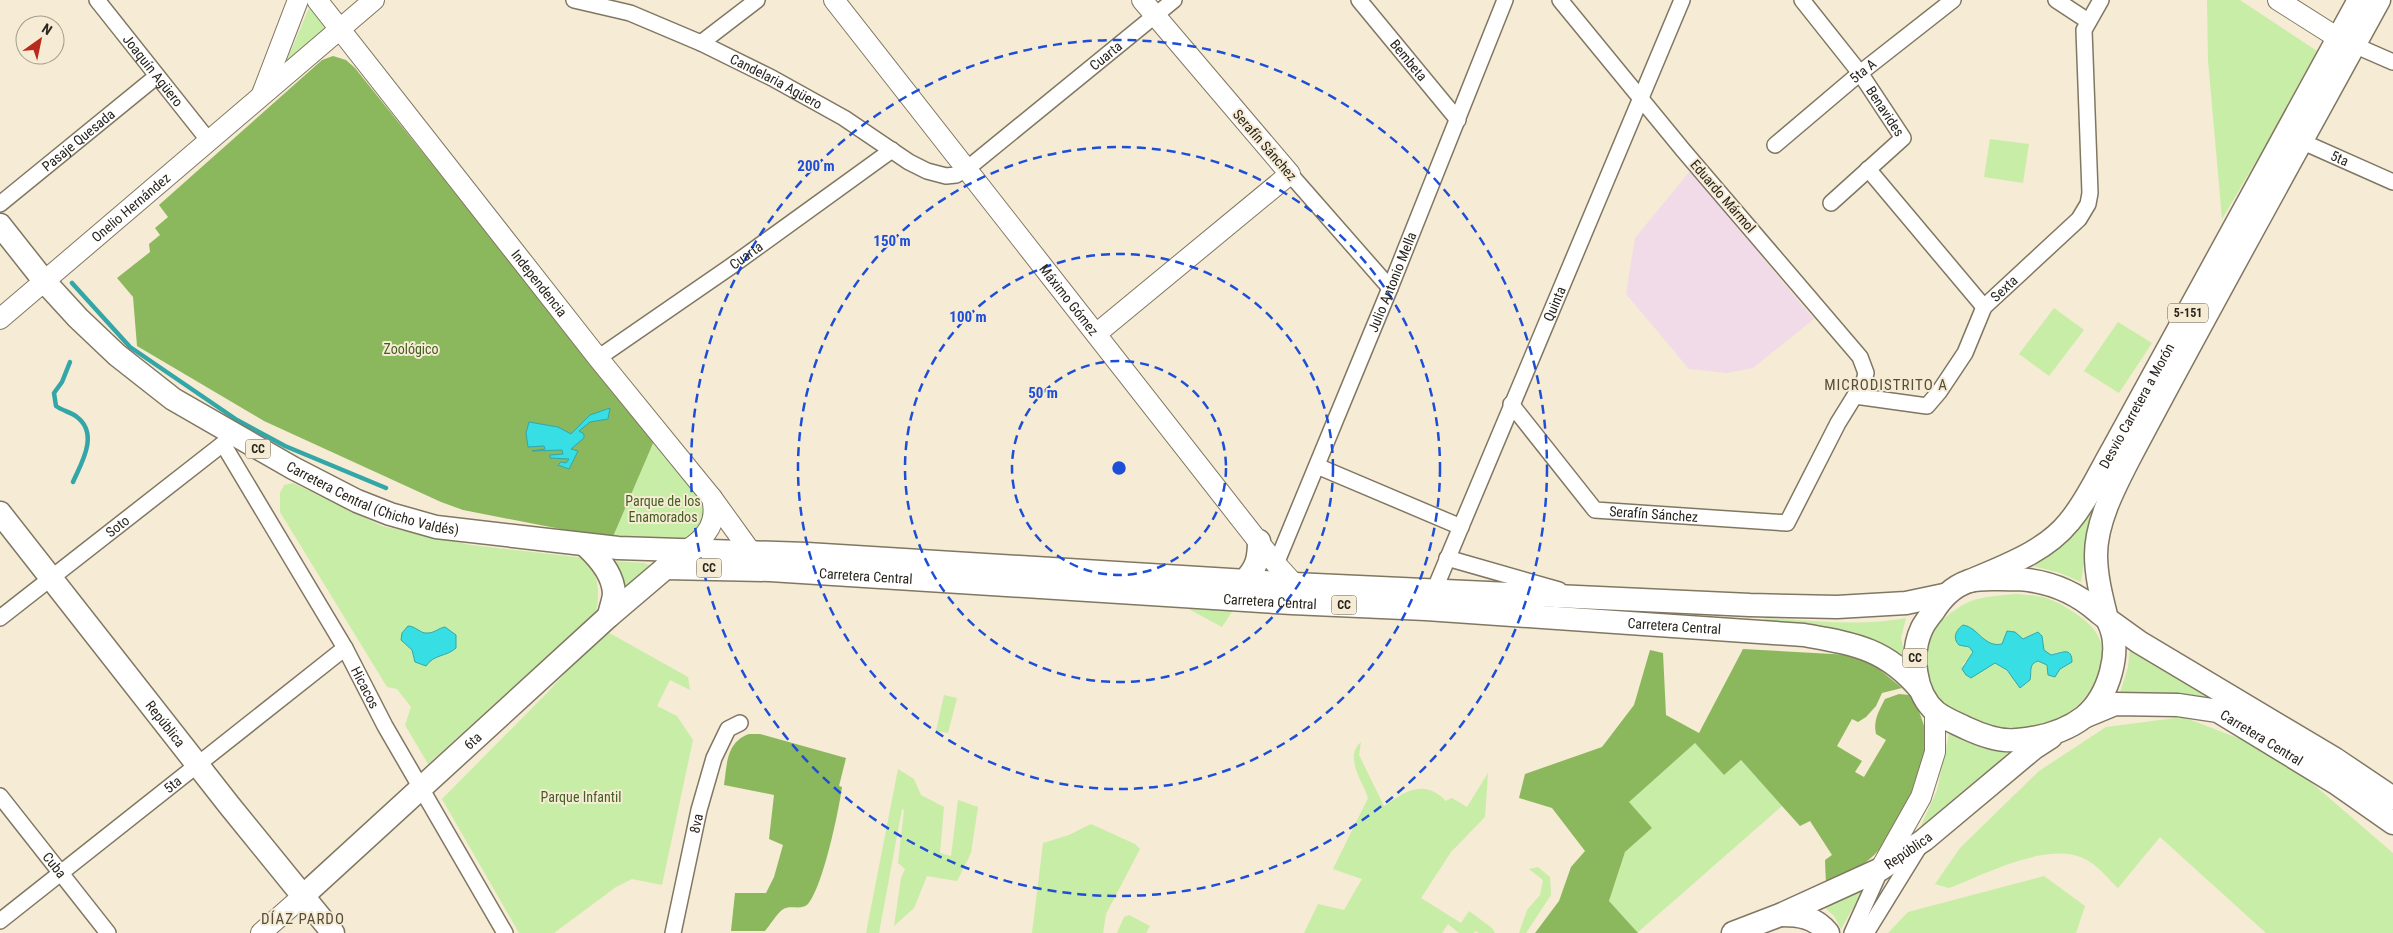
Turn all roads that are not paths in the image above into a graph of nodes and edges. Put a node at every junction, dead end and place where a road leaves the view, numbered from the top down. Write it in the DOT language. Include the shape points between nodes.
graph roads {
  1 [pos="97,0"];
  2 [pos="298,0"];
  3 [pos="317,0"];
  4 [pos="374,0"];
  5 [pos="574,0"];
  6 [pos="757,0"];
  7 [pos="834,0"];
  8 [pos="1142,0"];
  9 [pos="1174,0"];
  10 [pos="1359,0"];
  11 [pos="1505,0"];
  12 [pos="1560,0"];
  13 [pos="1682,0"];
  14 [pos="1802,0"];
  15 [pos="1953,0"];
  16 [pos="2056,0"];
  17 [pos="2101,0"];
  18 [pos="2278,0"];
  19 [pos="2359,0"];
  20 [pos="2379,0"];
  21 [pos="1155,16"];
  22 [pos="2088,22"];
  23 [pos="340,30"];
  24 [pos="2346,42"];
  25 [pos="701,43"];
  26 [pos="2393,62"];
  27 [pos="1860,73"];
  28 [pos="157,76"];
  29 [pos="262,94"];
  30 [pos="1640,97"];
  31 [pos="1458,120"];
  32 [pos="2294,138"];
  33 [pos="209,141"];
  34 [pos="1775,145"];
  35 [pos="892,150"];
  36 [pos="968,168"];
  37 [pos="1868,169"];
  38 [pos="1290,174"];
  39 [pos="2393,182"];
  40 [pos="1831,203"];
  41 [pos="0,204"];
  42 [pos="0,225"];
  43 [pos="45,282"];
  44 [pos="1390,288"];
  45 [pos="1984,307"];
  46 [pos="0,319"];
  47 [pos="1096,334"];
  48 [pos="598,358"];
  49 [pos="1855,396"];
  50 [pos="1512,404"];
  51 [pos="228,440"];
  52 [pos="2122,453"];
  53 [pos="1317,466"];
  54 [pos="712,498"];
  55 [pos="0,513"];
  56 [pos="1460,527"];
  57 [pos="1259,541"];
  58 [pos="586,546"];
  59 [pos="687,550"];
  60 [pos="1447,558"];
  61 [pos="752,561"];
  62 [pos="1276,564"];
  63 [pos="665,568"];
  64 [pos="50,579"];
  65 [pos="1244,581"];
  66 [pos="1970,581"];
  67 [pos="1293,593"];
  68 [pos="1944,595"];
  69 [pos="1583,597"];
  70 [pos="1431,600"];
  71 [pos="609,616"];
  72 [pos="0,618"];
  73 [pos="2107,619"];
  74 [pos="345,648"];
  75 [pos="1920,689"];
  76 [pos="1935,710"];
  77 [pos="2085,716"];
  78 [pos="740,723"];
  79 [pos="2060,731"];
  80 [pos="198,766"];
  81 [pos="421,788"];
  82 [pos="0,796"];
  83 [pos="2393,798"];
  84 [pos="2393,823"];
  85 [pos="1924,840"];
  86 [pos="1881,869"];
  87 [pos="61,874"];
  88 [pos="304,896"];
  89 [pos="1780,915"];
  90 [pos="0,921"];
  91 [pos="108,933"];
  92 [pos="261,933"];
  93 [pos="333,933"];
  94 [pos="505,933"];
  95 [pos="673,933"];
  96 [pos="1733,933"];
  97 [pos="1828,933"];
  98 [pos="1852,933"];
  99 [pos="1866,933"];
  1 -- 28 [label="street, Joaquín Agüero"];
  2 -- 29 [label="street, Onelio Hernández"];
  3 -- 23 [label="street, Independencia"];
  4 -- 23 [label="street, Onelio Hernández"];
  5 -- 25 [label="street, Candelaria Agüero" via="630,13"];
  6 -- 25 [label="street"];
  7 -- 36 [label="street, Máximo Gómez"];
  8 -- 21 [label="street, Serafín Sánchez"];
  9 -- 21 [label="street, Cuarta"];
  10 -- 31 [label="street, Bembeta"];
  11 -- 31 [label="street, Julio Antonio Mella"];
  12 -- 30 [label="street, Eduardo Mármol"];
  13 -- 30 [label="street, Quinta"];
  14 -- 27 [label="street, Benavides"];
  15 -- 27 [label="street, 5ta A"];
  16 -- 22 [label="street"];
  17 -- 22 [label="street, Sexta"];
  18 -- 24 [label="street"];
  19 -- 24 [label="main road, Desvio Carretera a Morón / 5-151"];
  20 -- 24 [label="main road, Desvio Carretera a Morón / 5-151"];
  21 -- 36 [label="street, Cuarta"];
  21 -- 38 [label="street, Serafín Sánchez"];
  22 -- 45 [label="street, Sexta" via="2084,30 2088,204 2079,219"];
  23 -- 29 [label="street, Onelio Hernández"];
  23 -- 48 [label="street, Independencia"];
  24 -- 26 [label="street"];
  24 -- 32 [label="main road, Desvio Carretera a Morón / 5-151"];
  25 -- 35 [label="street, Candelaria Agüero" via="844,118"];
  27 -- 34 [label="street, 5ta A"];
  27 -- 37 [label="street, Benavides" via="1903,138"];
  28 -- 33 [label="street, Joaquín Agüero"];
  28 -- 41 [label="street, Pasaje Quesada"];
  29 -- 33 [label="street, Onelio Hernández"];
  30 -- 49 [label="street, Eduardo Mármol" via="1860,357 1866,373"];
  30 -- 50 [label="street, Quinta"];
  31 -- 44 [label="street, Julio Antonio Mella"];
  32 -- 39 [label="street, 5ta"];
  32 -- 52 [label="main road, Desvio Carretera a Morón / 5-151"];
  33 -- 43 [label="street, Onelio Hernández"];
  35 -- 36 [label="street, Candelaria Agüero" via="927,171 946,176"];
  35 -- 48 [label="street, Cuarta"];
  36 -- 47 [label="street, Máximo Gómez"];
  37 -- 40 [label="street, Benavides"];
  37 -- 45 [label="street"];
  38 -- 44 [label="street, Serafín Sánchez"];
  38 -- 47 [label="street"];
  42 -- 43 [label="main road, Carretera Central (Chicho Valdés) / CC"];
  43 -- 46 [label="street, Onelio Hernández"];
  43 -- 51 [label="main road, Carretera Central (Chicho Valdés) / CC" via="117,355"];
  44 -- 53 [label="street, Julio Antonio Mella"];
  45 -- 49 [label="street, Sexta" via="1965,353 1927,406"];
  47 -- 57 [label="street, Máximo Gómez"];
  48 -- 54 [label="street, Independencia"];
  49 -- 50 [label="street, Serafín Sánchez" via="1787,523 1594,510"];
  50 -- 56 [label="street, Quinta"];
  51 -- 58 [label="main road, Carretera Central (Chicho Valdés) / CC" via="390,514 436,527"];
  51 -- 64 [label="street, Soto"];
  51 -- 74 [label="street, Hicacos"];
  52 -- 66 [label="main road, Desvio Carretera a Morón / 5-151" via="2058,535 2016,560"];
  52 -- 73 [label="main road, Desvio Carretera a Morón / 5-151" via="2096,554 2098,581"];
  53 -- 56 [label="street"];
  53 -- 62 [label="street, Julio Antonio Mella"];
  54 -- 59 [label="street" via="715,511 711,527 700,542"];
  54 -- 61 [label="street, Independencia"];
  55 -- 64 [label="main road, República"];
  56 -- 60 [label="street, Quinta"];
  57 -- 62 [label="street, Máximo Gómez"];
  57 -- 65 [label="main road" via="1256,566"];
  58 -- 59 [label="main road, Carretera Central (Chicho Valdés) / CC"];
  58 -- 71 [label="main road" via="601,560 611,580 614,594"];
  59 -- 61 [label="main road, Carretera Central / CC"];
  59 -- 63 [label="main road, 6ta"];
  60 -- 69 [label="street"];
  60 -- 70 [label="street, Quinta"];
  61 -- 63 [label="main road, Carretera Central / CC"];
  61 -- 65 [label="main road, Carretera Central / CC"];
  61 -- 67 [label="main road, Carretera Central / CC"];
  62 -- 67 [label="street, Máximo Gómez"];
  63 -- 71 [label="main road, 6ta"];
  64 -- 72 [label="street, Soto"];
  64 -- 80 [label="main road, República"];
  65 -- 67 [label="main road, Carretera Central / CC"];
  66 -- 68 [label="main road, CC"];
  66 -- 73 [label="main road, CC" via="2034,580 2063,588 2084,599"];
  67 -- 70 [label="main road, Carretera Central / CC"];
  68 -- 69 [label="main road, Carretera Central / CC" via="1906,603 1837,607"];
  68 -- 75 [label="main road, CC" via="1922,628 1915,656"];
  69 -- 70 [label="main road, Carretera Central / CC"];
  70 -- 75 [label="main road, Carretera Central / CC" via="1804,635 1858,645 1882,657"];
  71 -- 81 [label="main road, 6ta"];
  73 -- 77 [label="main road, CC" via="2115,642 2112,670 2099,698"];
  73 -- 83 [label="main road, Carretera Central / CC" via="2139,642 2336,759"];
  74 -- 80 [label="street, 5ta"];
  74 -- 81 [label="street, Hicacos"];
  75 -- 76 [label="main road, CC"];
  76 -- 79 [label="main road, CC" via="1950,721 1991,737 2016,740"];
  76 -- 86 [label="street" via="1935,752 1921,797"];
  77 -- 79 [label="main road, CC"];
  77 -- 84 [label="main road, Carretera Central / CC" via="2115,704 2178,704 2218,711 2336,783"];
  78 -- 95 [label="street, 8va" via="728,729 714,758 698,810"];
  79 -- 85 [label="main road, República / CC" via="2034,748"];
  80 -- 87 [label="street, 5ta"];
  80 -- 88 [label="main road, República"];
  81 -- 88 [label="main road, 6ta"];
  81 -- 94 [label="street, Hicacos"];
  82 -- 87 [label="street, Cuba"];
  85 -- 86 [label="main road, República / CC"];
  85 -- 99 [label="street"];
  86 -- 89 [label="main road, República / CC"];
  86 -- 98 [label="street"];
  87 -- 90 [label="street, 5ta"];
  87 -- 91 [label="street, Cuba"];
  88 -- 92 [label="street, 6ta"];
  88 -- 93 [label="main road, República"];
  89 -- 96 [label="main road, República / CC"];
  89 -- 97 [label="main road" via="1807,916"];
}
